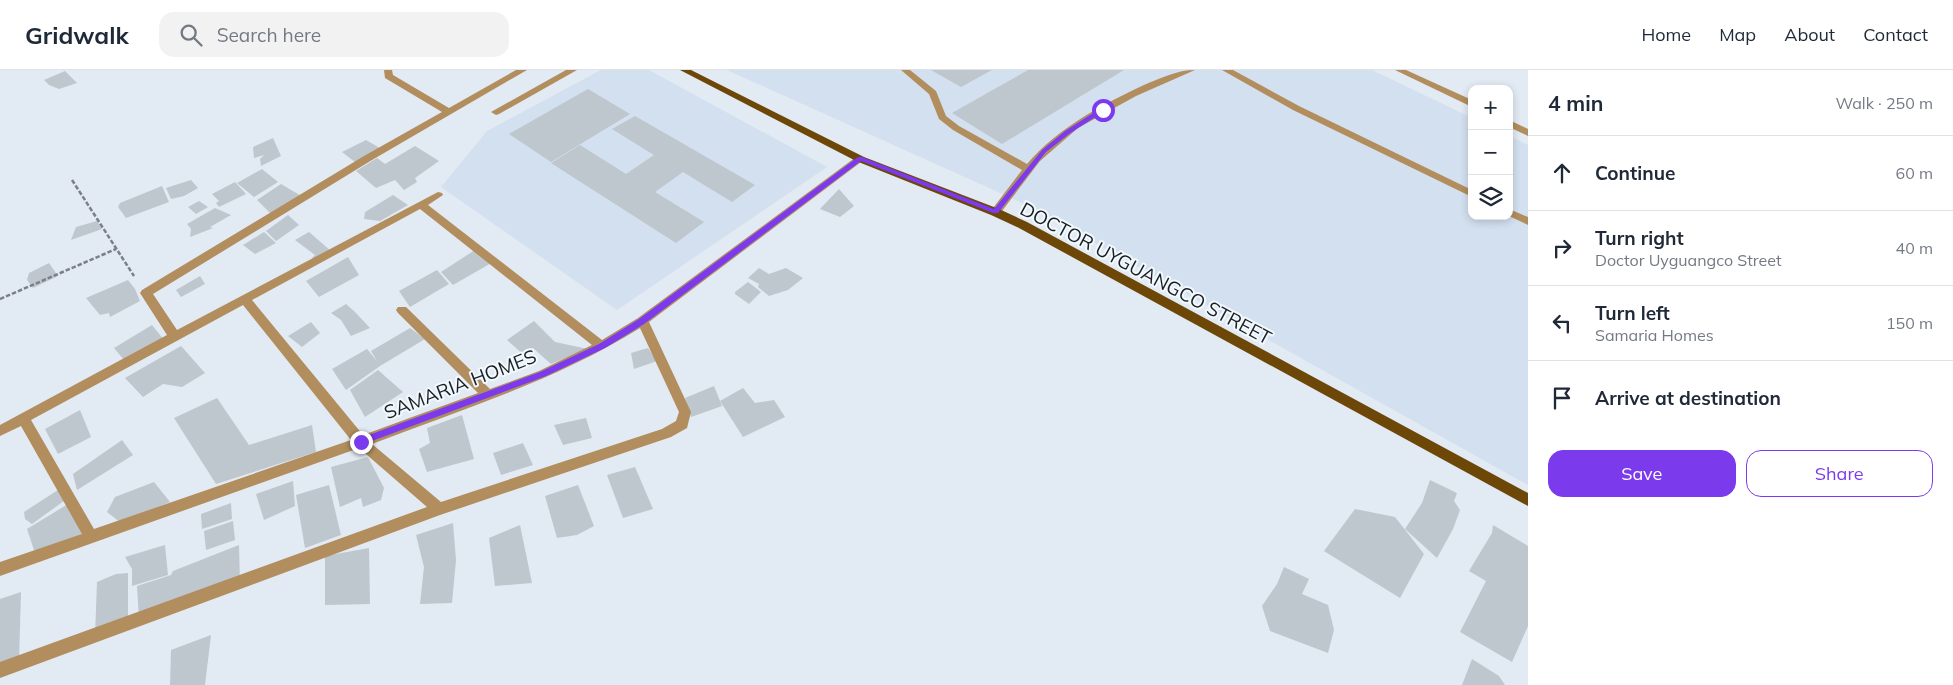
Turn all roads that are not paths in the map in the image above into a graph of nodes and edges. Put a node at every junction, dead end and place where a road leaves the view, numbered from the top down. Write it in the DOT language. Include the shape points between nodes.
graph roads {
  1 [pos="388,70"];
  2 [pos="523,70"];
  3 [pos="573,70"];
  4 [pos="684,70"];
  5 [pos="905,70"];
  6 [pos="1191,70"];
  7 [pos="1226,70"];
  8 [pos="1399,70"];
  9 [pos="1468,102"];
  10 [pos="449,112"];
  11 [pos="496,112"];
  12 [pos="1513,125"];
  13 [pos="1528,133"];
  14 [pos="860,159"];
  15 [pos="1028,169"];
  16 [pos="1468,192"];
  17 [pos="438,195"];
  18 [pos="421,204"];
  19 [pos="995,212"];
  20 [pos="1513,214"];
  21 [pos="1528,221"];
  22 [pos="245,300"];
  23 [pos="402,310"];
  24 [pos="642,322"];
  25 [pos="176,337"];
  26 [pos="602,346"];
  27 [pos="487,394"];
  28 [pos="24,419"];
  29 [pos="0,431"];
  30 [pos="361,442"];
  31 [pos="1528,500"];
  32 [pos="439,509"];
  33 [pos="91,537"];
  34 [pos="0,569"];
  35 [pos="0,670"];
  1 -- 10 [label="street" via="388,76"];
  2 -- 10 [label="street"];
  3 -- 11 [label="street"];
  4 -- 14 [label="main road, DOCTOR UYGUANGCO STREET"];
  5 -- 15 [label="street" via="933,93 942,117"];
  6 -- 15 [label="street" via="1134,92 1103,110 1044,151"];
  7 -- 16 [label="street"];
  8 -- 9 [label="street"];
  10 -- 25 [label="street" via="146,293"];
  12 -- 13 [label="street"];
  14 -- 19 [label="main road, DOCTOR UYGUANGCO STREET"];
  14 -- 24 [label="street, SAMARIA HOMES"];
  15 -- 19 [label="street"];
  17 -- 18 [label="street"];
  18 -- 22 [label="street"];
  18 -- 26 [label="street"];
  19 -- 31 [label="main road, DOCTOR UYGUANGCO STREET"];
  20 -- 21 [label="street"];
  22 -- 25 [label="street"];
  22 -- 30 [label="street"];
  23 -- 27 [label="street"];
  24 -- 26 [label="street, SAMARIA HOMES"];
  24 -- 32 [label="street" via="685,412 682,424 666,433"];
  25 -- 28 [label="street"];
  26 -- 27 [label="street, SAMARIA HOMES" via="543,374"];
  27 -- 30 [label="street, SAMARIA HOMES"];
  28 -- 29 [label="street"];
  28 -- 33 [label="street"];
  30 -- 32 [label="street"];
  30 -- 33 [label="street, SAMARIA HOMES"];
  32 -- 35 [label="street"];
  33 -- 34 [label="street, SAMARIA HOMES"];
}
